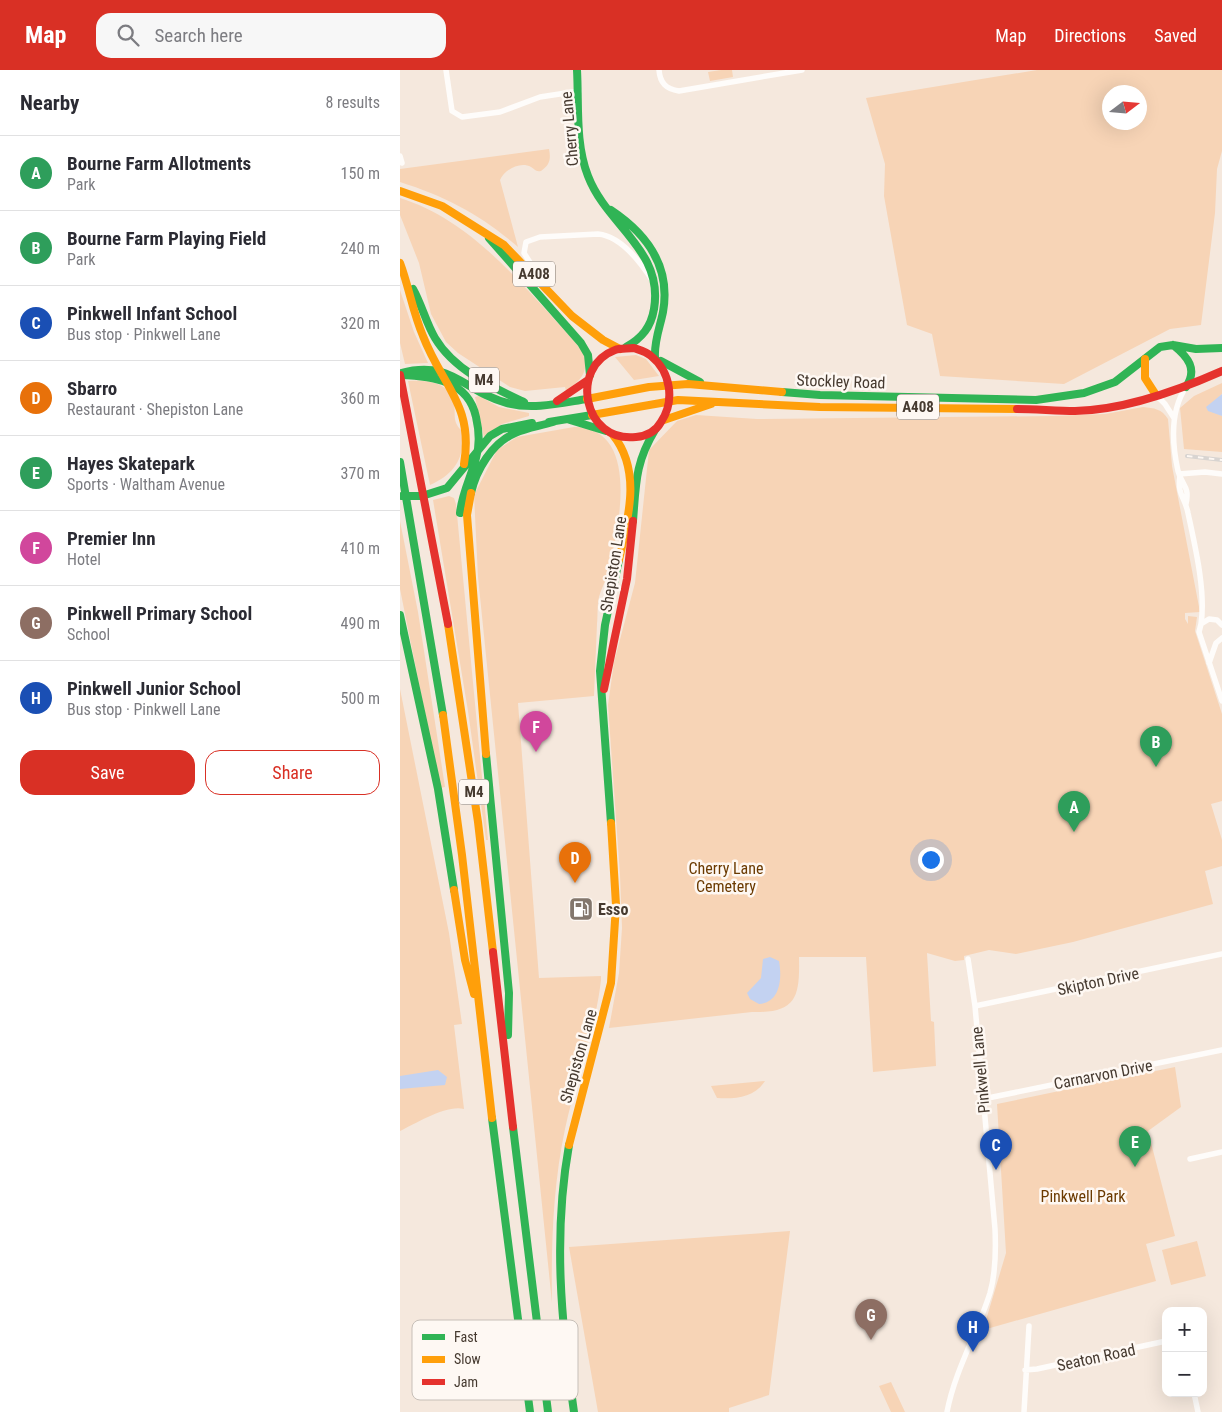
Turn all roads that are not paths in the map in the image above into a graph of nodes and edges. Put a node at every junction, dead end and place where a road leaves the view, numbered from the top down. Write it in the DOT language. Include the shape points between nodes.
graph roads {
  1 [pos="446,70"];
  2 [pos="577,70"];
  3 [pos="659,70"];
  4 [pos="802,70"];
  5 [pos="579,91"];
  6 [pos="400,156"];
  7 [pos="402,163"];
  8 [pos="400,191"];
  9 [pos="609,209"];
  10 [pos="488,237"];
  11 [pos="400,263"];
  12 [pos="405,278"];
  13 [pos="656,287"];
  14 [pos="553,296"];
  15 [pos="1173,345"];
  16 [pos="623,348"];
  17 [pos="1222,348"];
  18 [pos="657,358"];
  19 [pos="1145,359"];
  20 [pos="438,370"];
  21 [pos="1222,370"];
  22 [pos="400,375"];
  23 [pos="589,378"];
  24 [pos="446,380"];
  25 [pos="668,385"];
  26 [pos="711,385"];
  27 [pos="1186,388"];
  28 [pos="1156,396"];
  29 [pos="587,399"];
  30 [pos="669,401"];
  31 [pos="718,402"];
  32 [pos="550,404"];
  33 [pos="532,405"];
  34 [pos="592,415"];
  35 [pos="1174,418"];
  36 [pos="569,419"];
  37 [pos="664,421"];
  38 [pos="553,422"];
  39 [pos="655,430"];
  40 [pos="609,433"];
  41 [pos="478,449"];
  42 [pos="400,462"];
  43 [pos="464,468"];
  44 [pos="1222,474"];
  45 [pos="1180,475"];
  46 [pos="400,496"];
  47 [pos="416,496"];
  48 [pos="400,502"];
  49 [pos="468,553"];
  50 [pos="1203,603"];
  51 [pos="400,615"];
  52 [pos="1210,619"];
  53 [pos="1201,624"];
  54 [pos="1222,625"];
  55 [pos="1222,638"];
  56 [pos="1201,639"];
  57 [pos="1216,643"];
  58 [pos="1209,663"];
  59 [pos="1222,702"];
  60 [pos="602,706"];
  61 [pos="1222,954"];
  62 [pos="968,959"];
  63 [pos="974,1006"];
  64 [pos="482,1026"];
  65 [pos="1222,1050"];
  66 [pos="506,1073"];
  67 [pos="983,1099"];
  68 [pos="1222,1152"];
  69 [pos="1190,1159"];
  70 [pos="519,1320"];
  71 [pos="537,1320"];
  72 [pos="561,1320"];
  73 [pos="1030,1326"];
  74 [pos="1162,1342"];
  75 [pos="1025,1370"];
  76 [pos="1195,1397"];
  77 [pos="947,1412"];
  78 [pos="1024,1412"];
  79 [pos="1198,1412"];
  1 -- 5 [label="street" via="452,110 462,117 500,112 540,97"];
  2 -- 5 [label="main road, Cherry Lane"];
  3 -- 4 [label="street" via="662,82 679,91"];
  5 -- 9 [label="main road, Cherry Lane" via="584,164 592,185"];
  6 -- 7 [label="street"];
  8 -- 10 [label="main road, A408" via="442,206"];
  9 -- 13 [label="main road, Cherry Lane" via="616,222 647,257"];
  9 -- 18 [label="main road, Cherry Lane" via="641,233 661,267 665,300 654,342"];
  10 -- 14 [label="main road, A408" via="504,245"];
  10 -- 23 [label="main road, A408" via="581,343 588,356"];
  11 -- 12 [label="main road, M4"];
  12 -- 20 [label="main road, M4" via="423,336"];
  12 -- 33 [label="main road, M4" via="417,296 434,337 445,352 493,386"];
  13 -- 14 [label="street" via="641,264 611,237 598,234 540,237 526,242 523,250"];
  13 -- 16 [label="main road, Cherry Lane" via="648,330 639,341"];
  14 -- 16 [label="main road, A408" via="591,334"];
  15 -- 17 [label="main road" via="1196,349"];
  15 -- 19 [label="main road, Stockley Road / A408" via="1160,347"];
  15 -- 27 [label="main road" via="1192,364 1192,376"];
  16 -- 18 [label="main road, A408" via="639,348"];
  16 -- 23 [label="main road, Cherry Lane" via="602,359"];
  18 -- 25 [label="main road"];
  18 -- 26 [label="main road, A408" via="685,376"];
  19 -- 26 [label="main road, Stockley Road / A408" via="1116,382 1084,393 1044,399 820,395"];
  19 -- 28 [label="main road" via="1144,376"];
  20 -- 22 [label="main road, M4" via="420,368"];
  20 -- 24 [label="main road, M4"];
  20 -- 33 [label="main road, M4" via="454,375 493,399"];
  21 -- 27 [label="main road, Stockley Road / A408"];
  22 -- 24 [label="main road, M4"];
  22 -- 66 [label="main road, M4" via="462,707"];
  23 -- 29 [label="main road, A408"];
  23 -- 32 [label="main road, M4"];
  24 -- 41 [label="main road, M4" via="462,390 475,408"];
  24 -- 43 [label="main road, M4" via="466,419 468,438"];
  25 -- 26 [label="main road, Stockley Road / A408"];
  25 -- 29 [label="main road, Stockley Road / A408"];
  25 -- 30 [label="main road"];
  27 -- 28 [label="main road, Stockley Road / A408"];
  27 -- 35 [label="street" via="1177,403"];
  28 -- 31 [label="main road, Stockley Road / A408" via="1076,411"];
  28 -- 35 [label="street"];
  29 -- 32 [label="main road, M4"];
  29 -- 34 [label="main road, A408"];
  30 -- 31 [label="main road, Stockley Road / A408"];
  30 -- 34 [label="main road, Stockley Road / A408"];
  30 -- 37 [label="main road"];
  31 -- 37 [label="main road, A408" via="679,413"];
  32 -- 33 [label="main road, M4"];
  34 -- 36 [label="main road, M4"];
  34 -- 40 [label="main road, A408" via="596,423"];
  35 -- 45 [label="street"];
  36 -- 38 [label="main road, M4"];
  36 -- 40 [label="main road, M4"];
  37 -- 39 [label="main road, A408"];
  38 -- 41 [label="main road, M4" via="502,429 486,439"];
  38 -- 49 [label="main road, M4" via="506,438 482,463 468,504"];
  39 -- 40 [label="main road, A408" via="637,438"];
  39 -- 60 [label="main road, Shepiston Lane" via="638,465 627,579"];
  40 -- 60 [label="main road, Shepiston Lane" via="626,455 630,483 620,563 603,638 599,694"];
  41 -- 43 [label="main road, M4"];
  41 -- 49 [label="main road, M4" via="461,503 461,529"];
  42 -- 64 [label="main road, M4" via="447,729"];
  43 -- 47 [label="main road, M4" via="446,488"];
  44 -- 45 [label="street"];
  45 -- 50 [label="street" via="1188,494 1186,504"];
  46 -- 47 [label="main road, M4"];
  47 -- 48 [label="main road, M4"];
  49 -- 66 [label="main road, M4" via="509,993"];
  50 -- 52 [label="street"];
  50 -- 53 [label="street"];
  51 -- 64 [label="main road, M4" via="438,789 465,960"];
  52 -- 53 [label="street"];
  52 -- 54 [label="street"];
  53 -- 56 [label="street"];
  55 -- 57 [label="street"];
  56 -- 57 [label="street"];
  56 -- 58 [label="street"];
  57 -- 58 [label="street"];
  58 -- 59 [label="street"];
  60 -- 72 [label="main road, Shepiston Lane" via="614,902 614,958 600,1037 570,1137 558,1233"];
  61 -- 63 [label="street, Skipton Drive"];
  62 -- 63 [label="street, Pinkwell Lane"];
  63 -- 67 [label="street, Pinkwell Lane"];
  64 -- 70 [label="main road, M4"];
  65 -- 67 [label="street, Carnarvon Drive"];
  66 -- 71 [label="main road, M4"];
  67 -- 77 [label="street, Pinkwell Lane" via="995,1229 994,1275 954,1383"];
  68 -- 69 [label="street"];
  73 -- 75 [label="street"];
  74 -- 75 [label="street, Seaton Road"];
  75 -- 78 [label="street"];
  76 -- 79 [label="street"];
}
